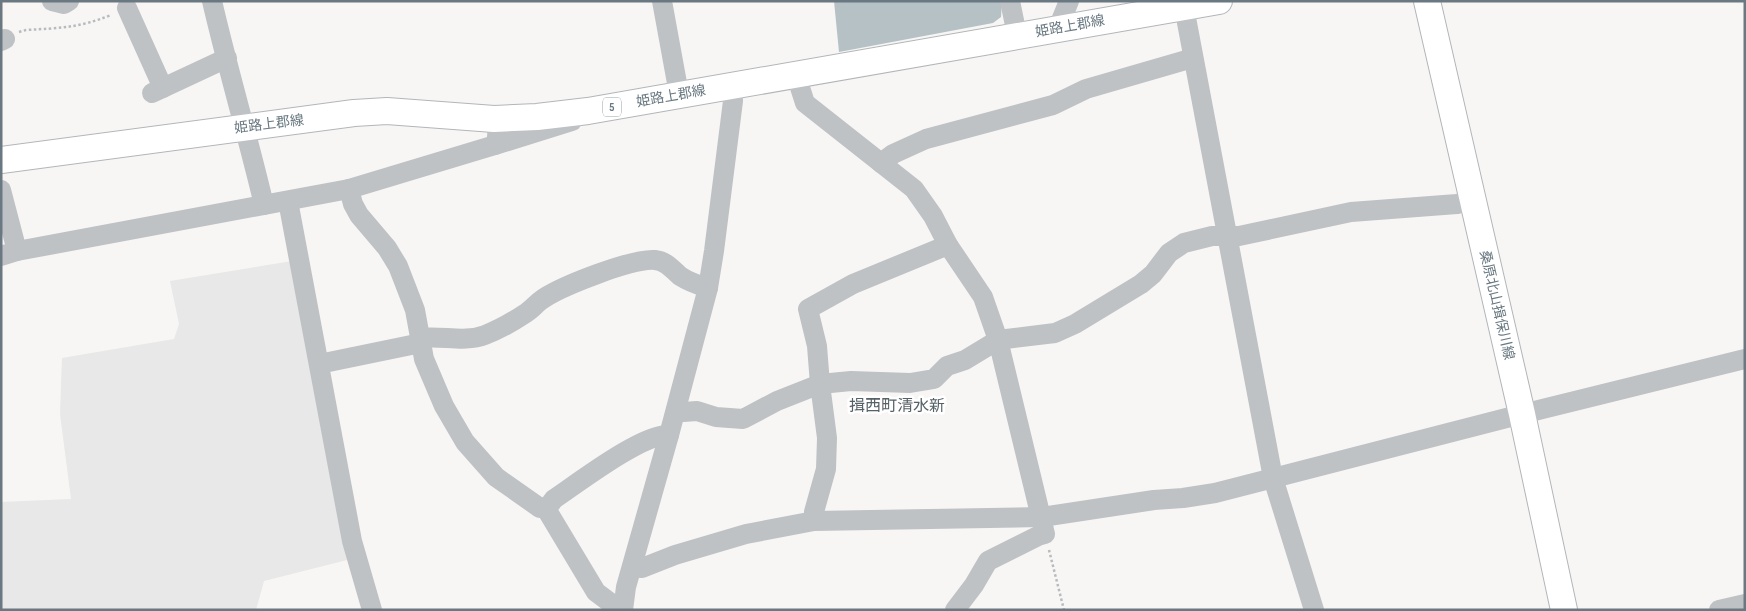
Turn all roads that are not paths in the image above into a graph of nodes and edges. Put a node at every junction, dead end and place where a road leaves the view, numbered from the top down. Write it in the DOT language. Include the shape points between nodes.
graph roads {
  1 [pos="52,1"];
  2 [pos="69,1"];
  3 [pos="212,1"];
  4 [pos="662,1"];
  5 [pos="1010,1"];
  6 [pos="1069,1"];
  7 [pos="1219,1"];
  8 [pos="1427,1"];
  9 [pos="1184,7"];
  10 [pos="127,8"];
  11 [pos="1058,28"];
  12 [pos="1017,36"];
  13 [pos="227,58"];
  14 [pos="1193,58"];
  15 [pos="796,75"];
  16 [pos="733,85"];
  17 [pos="679,94"];
  18 [pos="588,111"];
  19 [pos="494,119"];
  20 [pos="244,127"];
  21 [pos="495,145"];
  22 [pos="1,160"];
  23 [pos="881,163"];
  24 [pos="349,189"];
  25 [pos="1,190"];
  26 [pos="1473,200"];
  27 [pos="288,201"];
  28 [pos="264,205"];
  29 [pos="1227,236"];
  30 [pos="948,245"];
  31 [pos="9,253"];
  32 [pos="708,288"];
  33 [pos="998,340"];
  34 [pos="421,341"];
  35 [pos="1745,359"];
  36 [pos="319,364"];
  37 [pos="820,384"];
  38 [pos="676,410"];
  39 [pos="1522,414"];
  40 [pos="669,435"];
  41 [pos="1273,478"];
  42 [pos="548,507"];
  43 [pos="814,521"];
  44 [pos="1044,526"];
  45 [pos="632,567"];
  46 [pos="1745,604"];
  47 [pos="623,608"];
  48 [pos="372,610"];
  49 [pos="955,610"];
  50 [pos="1314,610"];
  51 [pos="1564,610"];
  52 [pos="1719,610"];
  1 -- 2 [label="street" via="64,4"];
  3 -- 13 [label="street"];
  4 -- 17 [label="street"];
  5 -- 12 [label="street"];
  6 -- 11 [label="street"];
  7 -- 9 [label="main road, 姫路上郡線 / 5"];
  8 -- 26 [label="main road, 桑原北山揖保川線"];
  9 -- 11 [label="main road, 姫路上郡線 / 5"];
  9 -- 14 [label="street"];
  10 -- 13 [label="street" via="157,91"];
  11 -- 12 [label="main road, 姫路上郡線 / 5"];
  12 -- 15 [label="main road, 姫路上郡線 / 5"];
  13 -- 20 [label="street"];
  14 -- 23 [label="street" via="1086,90 1053,105 926,139"];
  14 -- 29 [label="street"];
  15 -- 16 [label="main road, 姫路上郡線 / 5"];
  15 -- 23 [label="street" via="805,103"];
  16 -- 17 [label="main road, 姫路上郡線 / 5"];
  16 -- 32 [label="street"];
  17 -- 18 [label="main road, 姫路上郡線 / 5"];
  18 -- 19 [label="main road, 姫路上郡線 / 5"];
  18 -- 21 [label="street" via="578,119"];
  19 -- 20 [label="main road, 姫路上郡線 / 5" via="387,111"];
  19 -- 21 [label="street" via="498,130"];
  20 -- 22 [label="main road, 姫路上郡線 / 5"];
  20 -- 28 [label="street"];
  21 -- 24 [label="street"];
  23 -- 30 [label="street" via="914,189"];
  24 -- 27 [label="street"];
  24 -- 34 [label="street" via="359,215 398,266 415,310"];
  25 -- 31 [label="street"];
  26 -- 29 [label="street" via="1351,212"];
  26 -- 39 [label="main road, 桑原北山揖保川線"];
  27 -- 28 [label="street"];
  27 -- 36 [label="street"];
  28 -- 31 [label="street"];
  29 -- 33 [label="street" via="1212,236 1184,244 1169,253 1141,284 1075,324 1055,333"];
  29 -- 41 [label="street"];
  30 -- 33 [label="street" via="983,296"];
  30 -- 37 [label="street" via="853,284 808,309 817,346"];
  32 -- 34 [label="street" via="695,285 666,263 641,261 552,294 486,335 469,339 433,336"];
  32 -- 38 [label="street"];
  33 -- 37 [label="street" via="965,360 947,366 934,379 910,383 851,381"];
  33 -- 44 [label="street"];
  34 -- 36 [label="street"];
  34 -- 42 [label="street" via="435,388 465,442 496,477 540,508"];
  35 -- 39 [label="street"];
  36 -- 48 [label="street" via="352,541"];
  37 -- 38 [label="street" via="777,400 742,418"];
  37 -- 43 [label="street" via="827,438 826,469"];
  38 -- 40 [label="street"];
  39 -- 41 [label="street"];
  39 -- 51 [label="main road, 桑原北山揖保川線"];
  40 -- 42 [label="street" via="661,434 619,455 554,499"];
  40 -- 45 [label="street"];
  41 -- 44 [label="street" via="1215,493 1154,500"];
  41 -- 50 [label="street"];
  42 -- 47 [label="street" via="596,592"];
  43 -- 44 [label="street"];
  43 -- 45 [label="street" via="746,534 642,568"];
  44 -- 49 [label="street" via="1038,536 988,561"];
  45 -- 47 [label="street"];
  46 -- 52 [label="street"];
}
